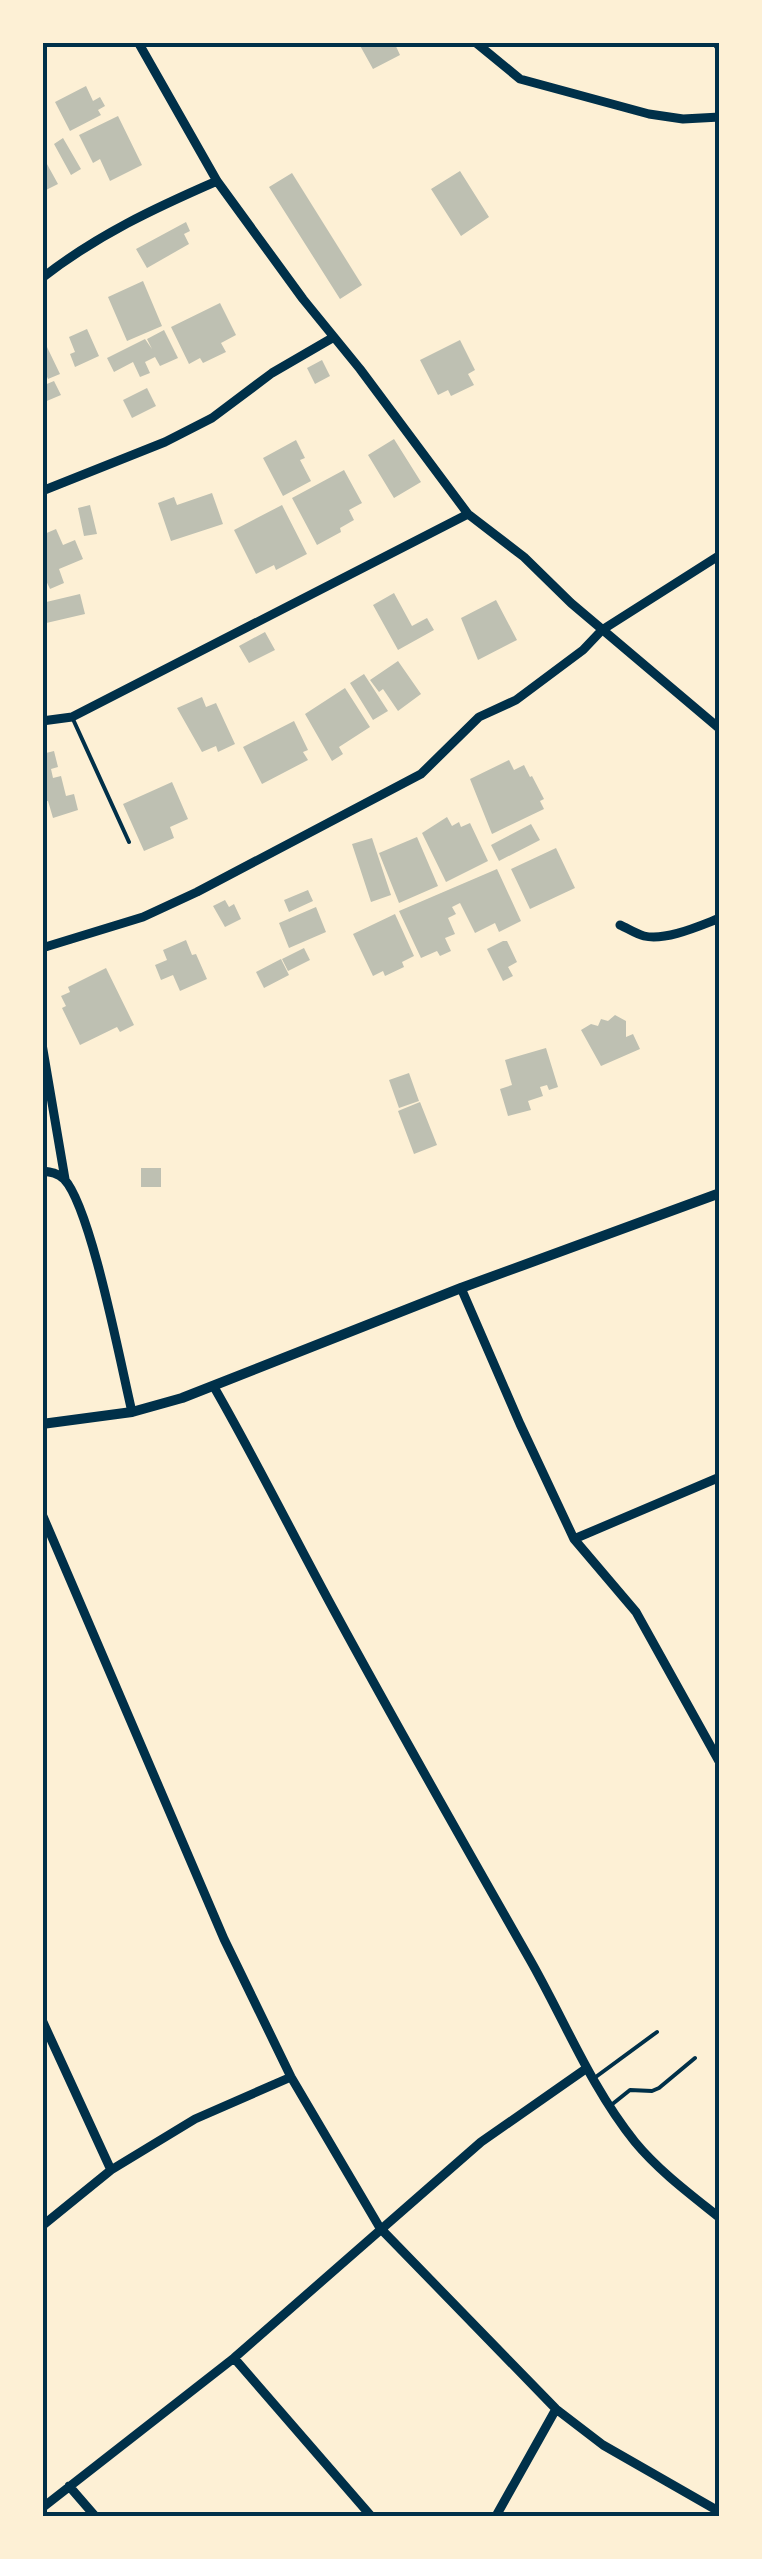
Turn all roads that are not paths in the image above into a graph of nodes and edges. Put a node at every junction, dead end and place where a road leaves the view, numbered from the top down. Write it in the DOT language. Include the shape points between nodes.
graph roads {
  1 [pos="138,42"];
  2 [pos="475,42"];
  3 [pos="720,117"];
  4 [pos="217,181"];
  5 [pos="42,278"];
  6 [pos="334,337"];
  7 [pos="42,491"];
  8 [pos="468,514"];
  9 [pos="720,555"];
  10 [pos="602,630"];
  11 [pos="72,716"];
  12 [pos="42,722"];
  13 [pos="720,728"];
  14 [pos="129,842"];
  15 [pos="720,918"];
  16 [pos="620,925"];
  17 [pos="42,948"];
  18 [pos="42,1044"];
  19 [pos="42,1170"];
  20 [pos="65,1180"];
  21 [pos="720,1193"];
  22 [pos="461,1288"];
  23 [pos="214,1387"];
  24 [pos="132,1412"];
  25 [pos="42,1424"];
  26 [pos="720,1477"];
  27 [pos="42,1514"];
  28 [pos="574,1539"];
  29 [pos="720,1764"];
  30 [pos="42,2020"];
  31 [pos="657,2032"];
  32 [pos="695,2058"];
  33 [pos="587,2068"];
  34 [pos="291,2077"];
  35 [pos="593,2078"];
  36 [pos="610,2106"];
  37 [pos="111,2170"];
  38 [pos="720,2218"];
  39 [pos="42,2226"];
  40 [pos="380,2228"];
  41 [pos="234,2358"];
  42 [pos="556,2409"];
  43 [pos="69,2486"];
  44 [pos="42,2508"];
  45 [pos="720,2512"];
  46 [pos="95,2516"];
  47 [pos="371,2516"];
  48 [pos="496,2516"];
  1 -- 4 [label="street"];
  2 -- 3 [label="street" via="520,79 649,114"];
  4 -- 5 [label="street" via="139,215"];
  4 -- 6 [label="street"];
  6 -- 7 [label="street" via="212,418"];
  6 -- 8 [label="street"];
  8 -- 10 [label="street"];
  8 -- 11 [label="street"];
  9 -- 10 [label="street"];
  10 -- 13 [label="street"];
  10 -- 17 [label="street" via="516,700 479,718 422,774 143,917"];
  11 -- 12 [label="street"];
  11 -- 14 [label="lane"];
  15 -- 16 [label="street" via="651,936"];
  18 -- 20 [label="street"];
  19 -- 20 [label="street"];
  20 -- 24 [label="street" via="84,1221"];
  21 -- 22 [label="street"];
  22 -- 23 [label="street"];
  22 -- 28 [label="street"];
  23 -- 24 [label="street"];
  23 -- 33 [label="street"];
  24 -- 25 [label="street"];
  26 -- 28 [label="street"];
  27 -- 34 [label="street" via="224,1939"];
  28 -- 29 [label="street" via="636,1612"];
  30 -- 37 [label="street"];
  31 -- 35 [label="lane"];
  32 -- 36 [label="lane" via="659,2088 630,2090"];
  33 -- 35 [label="street"];
  33 -- 40 [label="street" via="481,2142"];
  34 -- 37 [label="street" via="195,2119"];
  34 -- 40 [label="street"];
  35 -- 36 [label="street"];
  36 -- 38 [label="street" via="667,2175"];
  37 -- 39 [label="street"];
  40 -- 41 [label="street"];
  40 -- 42 [label="street"];
  41 -- 43 [label="street"];
  41 -- 47 [label="street"];
  42 -- 45 [label="street" via="603,2445"];
  42 -- 48 [label="street"];
  43 -- 44 [label="street"];
  43 -- 46 [label="street"];
}
